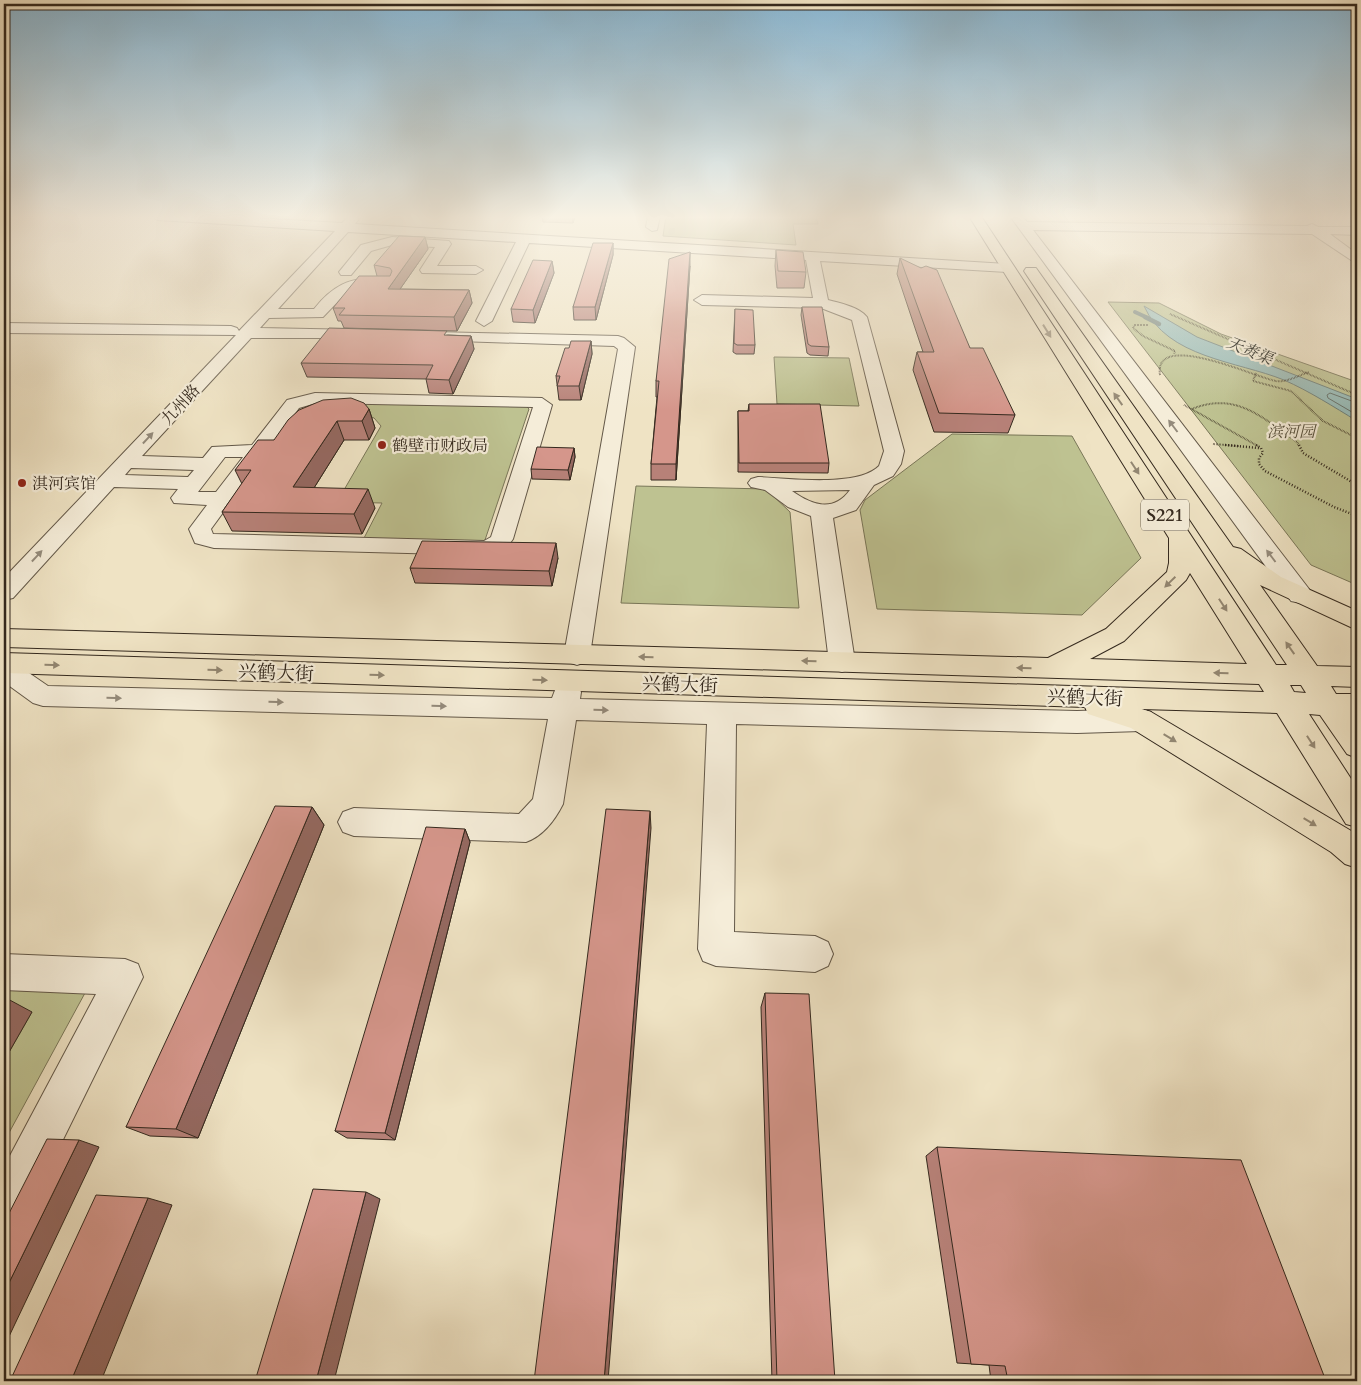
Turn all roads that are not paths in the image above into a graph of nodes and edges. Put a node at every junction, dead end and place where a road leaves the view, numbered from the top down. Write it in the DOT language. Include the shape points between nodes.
graph roads {
  1 [pos="288,281"];
  2 [pos="309,281"];
  3 [pos="504,281"];
  4 [pos="817,281"];
  5 [pos="1016,281"];
  6 [pos="1037,281"];
  7 [pos="1065,281"];
  8 [pos="387,284"];
  9 [pos="702,300"];
  10 [pos="821,303"];
  11 [pos="265,313"];
  12 [pos="484,321"];
  13 [pos="4,328"];
  14 [pos="239,332"];
  15 [pos="374,335"];
  16 [pos="413,336"];
  17 [pos="257,451"];
  18 [pos="126,462"];
  19 [pos="209,464"];
  20 [pos="107,481"];
  21 [pos="193,483"];
  22 [pos="864,483"];
  23 [pos="222,499"];
  24 [pos="821,512"];
  25 [pos="52,515"];
  26 [pos="1212,535"];
  27 [pos="1180,538"];
  28 [pos="4,592"];
  29 [pos="1300,595"];
  30 [pos="1357,621"];
  31 [pos="4,638"];
  32 [pos="842,662"];
  33 [pos="4,664"];
  34 [pos="1051,668"];
  35 [pos="4,669"];
  36 [pos="1268,675"];
  37 [pos="1309,676"];
  38 [pos="1357,677"];
  39 [pos="570,682"];
  40 [pos="1060,696"];
  41 [pos="1286,703"];
  42 [pos="1329,704"];
  43 [pos="1357,705"];
  44 [pos="722,713"];
  45 [pos="1141,720"];
  46 [pos="1357,746"];
  47 [pos="1357,814"];
  48 [pos="354,822"];
  49 [pos="1352,854"];
  50 [pos="815,954"];
  51 [pos="4,972"];
  52 [pos="4,1211"];
  1 -- 14 [label="street, 九州路"];
  2 -- 11 [label="street, 九州路"];
  3 -- 12 [label="street"];
  4 -- 10 [label="street"];
  5 -- 27 [label="main road, S221, one-way"];
  26 -- 6 [label="main road, S221, one-way"];
  29 -- 7 [label="street, one-way"];
  8 -- 11 [label="street" via="358,283 336,290 318,314"];
  9 -- 10 [label="street"];
  10 -- 22 [label="street" via="859,317 894,451 893,460 884,474"];
  11 -- 14 [label="street, 九州路"];
  13 -- 14 [label="street"];
  14 -- 15 [label="street"];
  18 -- 14 [label="street, 九州路, one-way"];
  14 -- 25 [label="street, 九州路"];
  16 -- 39 [label="street" via="618,341 627,348"];
  17 -- 19 [label="street" via="220,450"];
  17 -- 23 [label="street"];
  17 -- 23 [label="street" via="293,404 304,399 536,402 543,405 502,539 497,545 474,548 214,541 203,538 200,529"];
  18 -- 19 [label="street"];
  18 -- 20 [label="street, 九州路"];
  19 -- 21 [label="street"];
  20 -- 21 [label="street"];
  28 -- 20 [label="street, 九州路, one-way"];
  21 -- 23 [label="street" via="182,498"];
  22 -- 24 [label="street" via="849,505"];
  22 -- 24 [label="street" via="764,483 796,504"];
  24 -- 32 [label="street"];
  26 -- 29 [label="main road" via="1273,583"];
  37 -- 26 [label="main road, S221, one-way"];
  27 -- 34 [label="main road, one-way" via="1178,575 1115,634"];
  27 -- 36 [label="main road, S221, one-way"];
  29 -- 30 [label="main road"];
  31 -- 39 [label="main road, 兴鹤大街"];
  34 -- 32 [label="main road, 兴鹤大街, one-way"];
  32 -- 39 [label="main road, 兴鹤大街, one-way"];
  33 -- 39 [label="main road, 兴鹤大街, one-way"];
  36 -- 34 [label="main road, 兴鹤大街, one-way"];
  35 -- 39 [label="street, one-way" via="43,696"];
  36 -- 37 [label="main road, 兴鹤大街"];
  36 -- 41 [label="main road, S221"];
  37 -- 38 [label="main road, 兴鹤大街"];
  37 -- 42 [label="main road, S221"];
  39 -- 40 [label="main road, 兴鹤大街"];
  39 -- 44 [label="street, one-way"];
  39 -- 48 [label="street" via="546,804 526,828"];
  40 -- 41 [label="main road, 兴鹤大街"];
  40 -- 45 [label="main road"];
  41 -- 42 [label="main road, 兴鹤大街"];
  41 -- 47 [label="main road, S221, one-way"];
  42 -- 43 [label="main road, 兴鹤大街"];
  42 -- 46 [label="main road, S221"];
  44 -- 45 [label="street" via="1077,722"];
  44 -- 50 [label="street" via="716,949"];
  45 -- 49 [label="main road, one-way"];
  51 -- 52 [label="street" via="125,977"];
}
